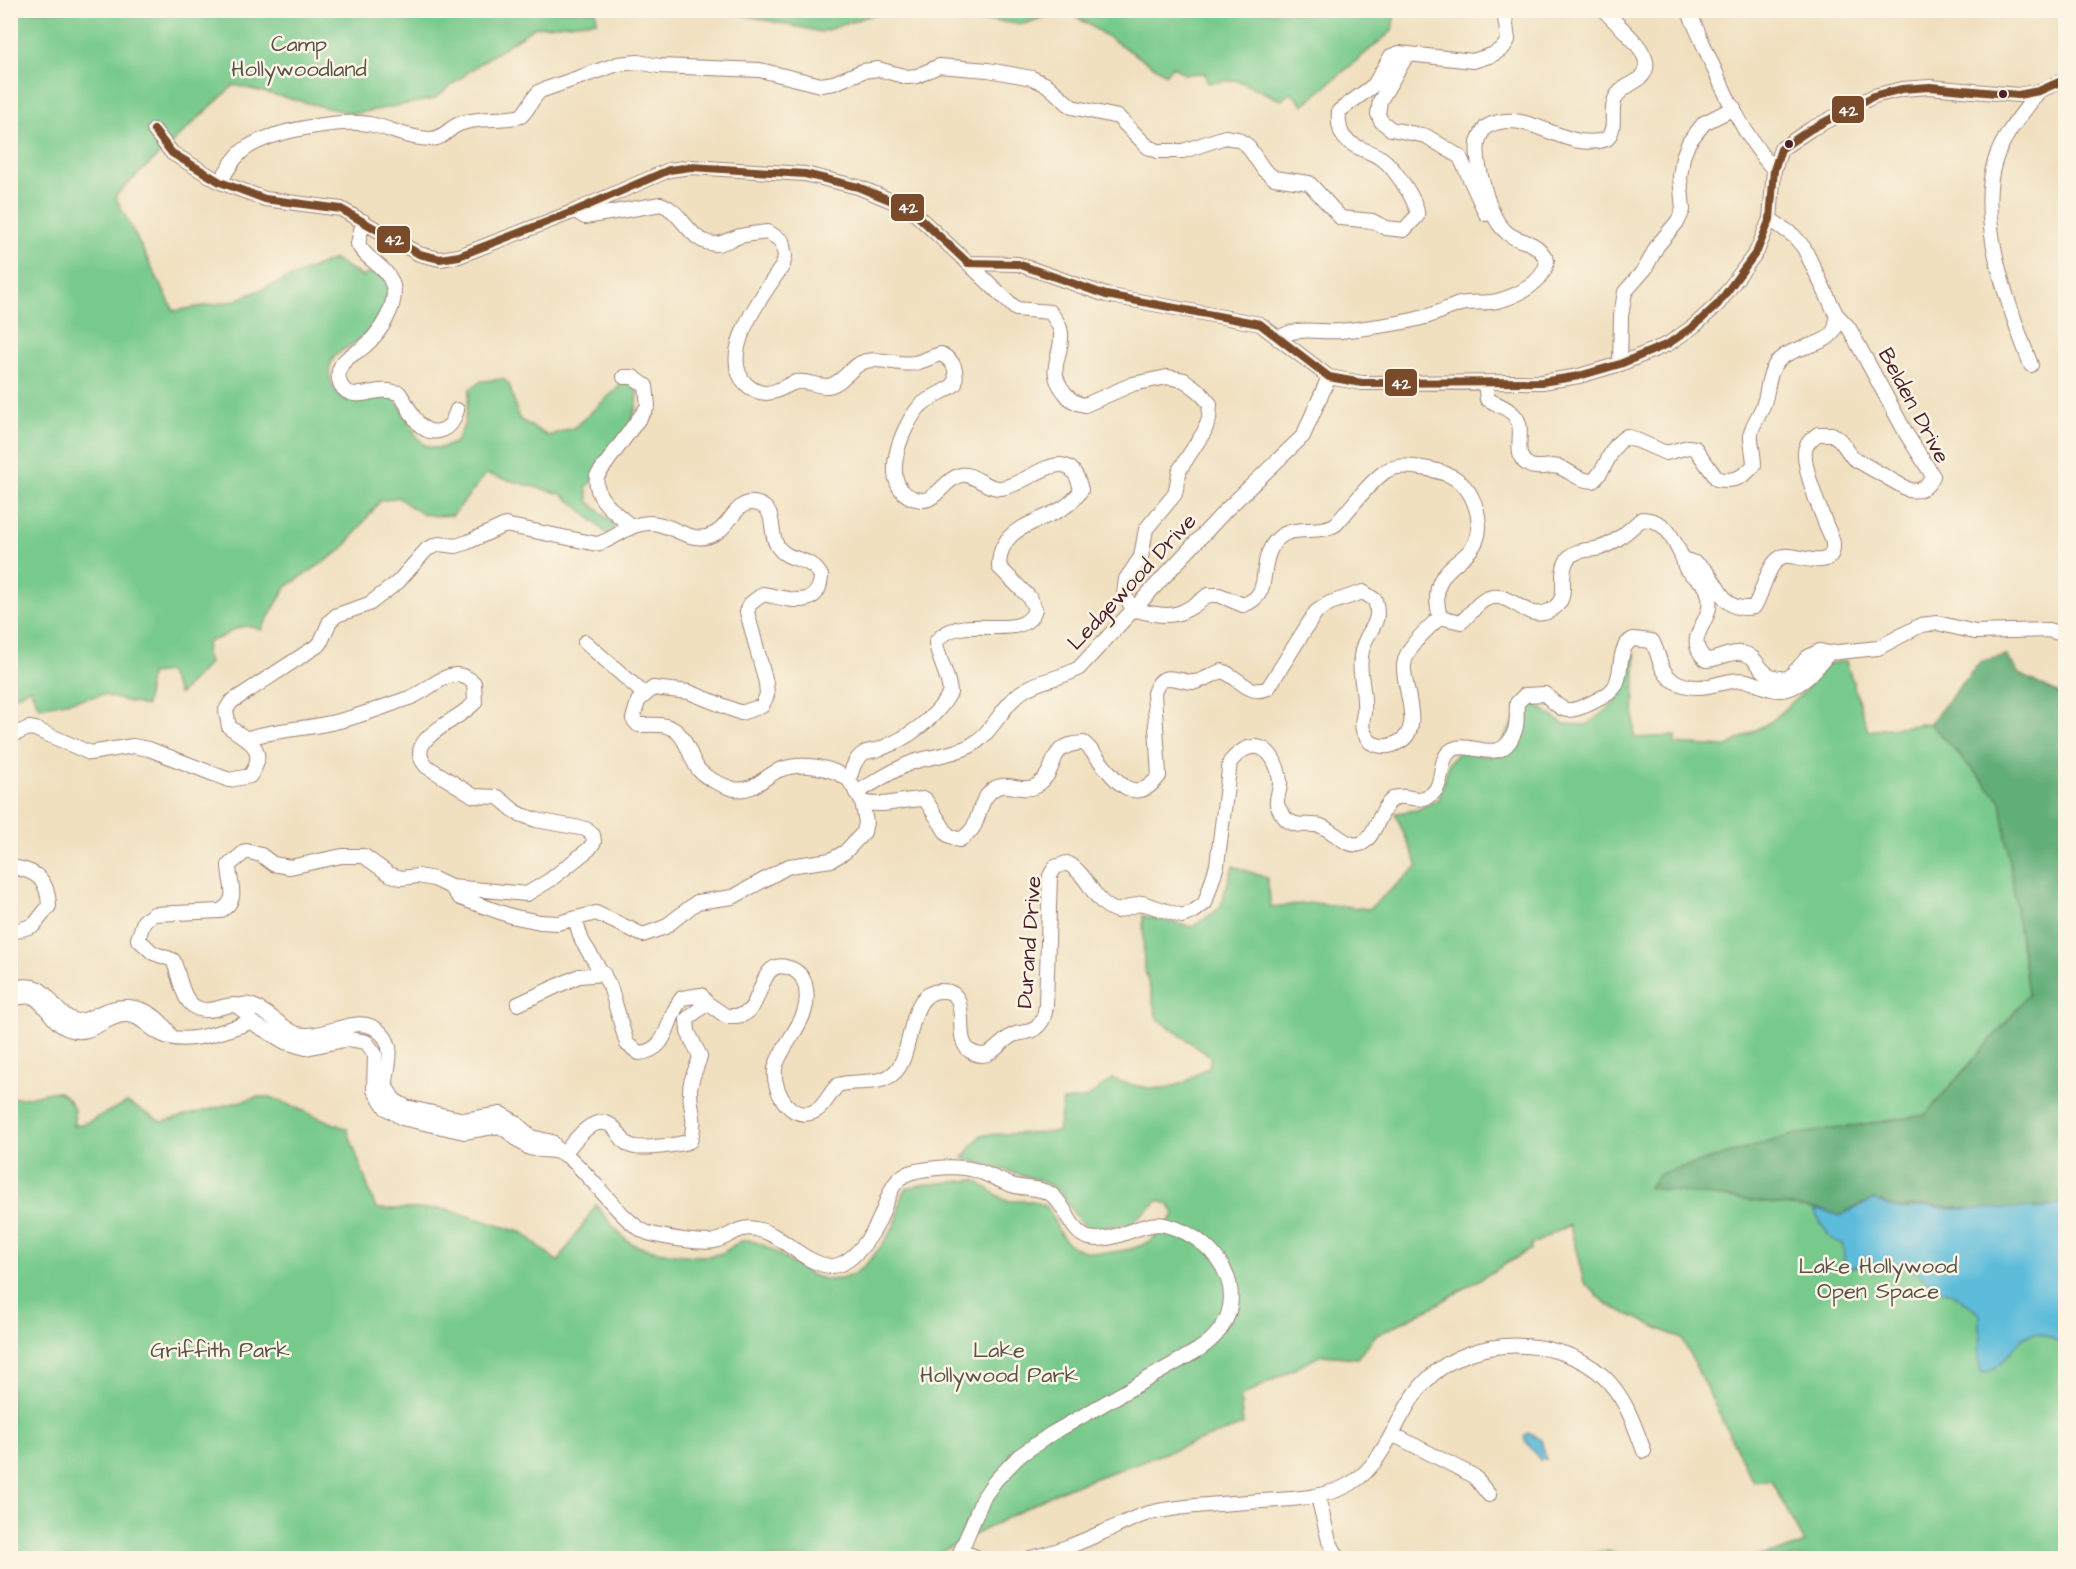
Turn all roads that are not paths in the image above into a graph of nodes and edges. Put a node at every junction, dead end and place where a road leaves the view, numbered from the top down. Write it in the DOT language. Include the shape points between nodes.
graph roads {
  1 [pos="1503,10"];
  2 [pos="1604,10"];
  3 [pos="1688,10"];
  4 [pos="1407,55"];
  5 [pos="2066,79"];
  6 [pos="2038,91"];
  7 [pos="1734,108"];
  8 [pos="154,130"];
  9 [pos="1774,170"];
  10 [pos="220,182"];
  11 [pos="575,212"];
  12 [pos="1492,215"];
  13 [pos="1770,219"];
  14 [pos="363,221"];
  15 [pos="968,263"];
  16 [pos="1836,314"];
  17 [pos="1278,339"];
  18 [pos="1620,364"];
  19 [pos="2031,365"];
  20 [pos="624,377"];
  21 [pos="1329,377"];
  22 [pos="1485,384"];
  23 [pos="457,410"];
  24 [pos="631,526"];
  25 [pos="1683,560"];
  26 [pos="1133,609"];
  27 [pos="1440,617"];
  28 [pos="2066,635"];
  29 [pos="585,642"];
  30 [pos="1829,653"];
  31 [pos="644,693"];
  32 [pos="10,736"];
  33 [pos="248,738"];
  34 [pos="849,780"];
  35 [pos="859,798"];
  36 [pos="10,867"];
  37 [pos="451,887"];
  38 [pos="575,919"];
  39 [pos="10,933"];
  40 [pos="604,974"];
  41 [pos="10,989"];
  42 [pos="10,998"];
  43 [pos="518,1004"];
  44 [pos="706,1004"];
  45 [pos="239,1007"];
  46 [pos="262,1023"];
  47 [pos="171,1037"];
  48 [pos="561,1153"];
  49 [pos="1392,1434"];
  50 [pos="1644,1451"];
  51 [pos="1489,1495"];
  52 [pos="1318,1497"];
  53 [pos="959,1555"];
  54 [pos="978,1558"];
  55 [pos="1030,1558"];
  56 [pos="1338,1558"];
  1 -- 4 [label="street" via="1508,40 1492,55 1473,60"];
  2 -- 12 [label="street" via="1640,47 1646,66 1642,75 1623,88 1615,100 1612,132 1607,139 1586,143 1518,120 1497,121 1486,127 1477,145"];
  3 -- 7 [label="street"];
  4 -- 10 [label="street" via="1391,56 1374,85 1339,111 1338,121 1341,134 1349,143 1382,158 1415,200 1417,216 1404,230 1341,218 1309,183 1274,178 1237,139 1225,137 1184,151 1158,151 1148,147 1118,117 1072,107 1032,78 952,65 907,77 878,69 863,71 834,84 821,85 760,69 618,63 540,91 521,116 460,123 434,139 352,124 264,140 247,148 232,162"];
  4 -- 12 [label="street" via="1380,101 1381,121 1391,129 1426,136 1460,157 1486,214"];
  5 -- 6 [label="street"];
  6 -- 9 [label="street" via="2002,95 1930,87 1886,92 1792,140 1781,149"];
  6 -- 19 [label="street" via="1995,159 1990,195 2002,277"];
  7 -- 9 [label="street" via="1758,152"];
  7 -- 18 [label="street" via="1704,123 1689,142 1680,177 1683,210 1645,269 1625,292"];
  8 -- 10 [label="street" via="172,153"];
  9 -- 13 [label="street"];
  10 -- 14 [label="street" via="265,199 340,209"];
  11 -- 14 [label="street" via="459,256 440,259 419,254"];
  11 -- 15 [label="street" via="669,170 692,167 805,174 858,187 909,208"];
  11 -- 34 [label="street" via="585,217 661,204 671,208 688,230 707,241 717,244 768,232 782,241 783,265 743,330 736,357 741,379 757,390 773,392 797,382 827,386 866,361 916,363 941,354 951,359 955,365 955,384 921,405 894,463 893,477 910,496 922,501 932,498 958,476 968,475 988,486 1011,486 1053,465 1074,471 1078,478 1081,490 1071,504 1013,533 999,553 999,567 1029,597 1035,609 1032,618 1021,626 962,627 940,636 937,652 950,683 950,693 942,706 898,740 865,752 854,763"];
  12 -- 17 [label="street" via="1505,232 1534,243 1547,261 1542,278 1520,292 1497,301 1464,303 1393,325 1334,332 1286,332"];
  13 -- 16 [label="street, Belden Drive" via="1804,248"];
  13 -- 18 [label="street" via="1757,251 1718,304 1668,344"];
  14 -- 23 [label="street" via="358,244 390,277 394,301 366,346 341,365 337,376 341,385 346,392 356,394 378,389 399,393 421,427 429,432 452,424"];
  15 -- 17 [label="street" via="1018,264 1106,295 1260,324"];
  15 -- 26 [label="street" via="1016,309 1050,312 1058,322 1061,340 1054,370 1059,386 1077,404 1085,405 1133,384 1167,377 1184,380 1209,404 1209,419 1180,469 1175,494 1146,529 1140,557 1126,579 1124,594"];
  16 -- 22 [label="street" via="1837,325 1831,337 1800,346 1773,368 1765,401 1751,433 1754,465 1737,479 1717,479 1695,448 1666,453 1627,436 1612,447 1605,468 1593,481 1584,481 1554,466 1528,465 1519,451 1521,427 1517,418 1487,399"];
  16 -- 25 [label="street, Belden Drive" via="1849,328 1907,435 1929,466 1931,480 1917,492 1909,490 1853,458 1832,434 1818,434 1804,457 1833,542 1832,552 1826,558 1807,561 1782,557 1772,568 1754,607 1743,609 1733,608 1722,597 1707,570 1694,561"];
  17 -- 21 [label="street"];
  18 -- 22 [label="street" via="1542,382"];
  20 -- 24 [label="street" via="633,377 646,386 648,406 597,476 595,487 600,498"];
  21 -- 22 [label="street" via="1362,383"];
  21 -- 26 [label="street, Ledgewood Drive" via="1303,436 1226,510"];
  24 -- 31 [label="street" via="665,525 677,533 699,538 716,533 741,506 758,504 770,514 773,539 783,553 809,562 822,576 821,587 810,599 798,601 763,594 750,604 747,612 766,683 767,695 762,706 741,713 689,692 653,688"];
  24 -- 33 [label="street" via="597,544 505,525 456,546 439,544 427,549 398,582 369,604 330,621 320,644 231,702 226,710 229,727"];
  25 -- 27 [label="street" via="1663,524 1642,519 1616,541 1582,550 1567,560 1561,602 1551,610 1537,615 1509,598 1496,597 1481,602 1461,622"];
  25 -- 30 [label="street" via="1686,570 1707,588 1710,600 1696,639 1698,652 1706,660 1741,652 1751,657 1766,675 1779,679 1790,678 1808,657 1820,651"];
  26 -- 27 [label="street" via="1172,616 1187,612 1208,595 1219,595 1243,605 1255,601 1262,592 1264,566 1282,535 1294,529 1327,530 1385,472 1407,466 1460,482 1477,510 1479,530 1473,546 1436,588"];
  26 -- 35 [label="street, Ledgewood Drive" via="1079,668 1028,688 1013,700 984,737 939,758 913,763"];
  27 -- 35 [label="street" via="1406,656 1410,727 1400,743 1388,747 1370,742 1363,732 1360,666 1363,646 1377,622 1378,611 1375,600 1363,592 1316,612 1268,688 1252,691 1222,671 1197,682 1163,679 1154,693 1159,776 1142,791 1125,789 1084,743 1058,750 1047,775 1035,786 1008,784 990,792 971,834 959,840 948,835 925,799 907,799 879,807"];
  28 -- 30 [label="street" via="2048,630 1975,632 1937,623 1921,625 1878,648"];
  29 -- 31 [label="street"];
  30 -- 44 [label="street, Durand Drive" via="1804,682 1787,689 1736,680 1708,687 1673,680 1664,672 1652,641 1633,639 1624,648 1613,690 1574,711 1563,711 1545,694 1525,695 1517,703 1516,729 1502,749 1493,752 1458,747 1449,752 1434,792 1418,799 1394,798 1370,837 1356,844 1324,827 1294,824 1285,818 1277,805 1281,784 1275,761 1261,747 1249,746 1230,762 1217,865 1205,903 1182,916 1142,903 1118,911 1100,902 1079,870 1067,863 1055,867 1050,876 1046,1005 1037,1028 1011,1036 991,1053 980,1056 963,1042 961,1008 956,997 947,991 929,993 922,1000 895,1072 882,1080 838,1085 819,1109 808,1114 786,1105 775,1078 776,1065 807,1004 803,979 795,970 774,968 745,1014 726,1016"];
  31 -- 34 [label="street" via="634,710 633,719 638,725 666,726 677,731 699,769 726,786 748,789 780,770 794,767 836,771"];
  32 -- 33 [label="street" via="29,728 90,753 133,746 149,749 229,780 250,776 255,769 258,758"];
  33 -- 37 [label="street" via="340,721 412,697 448,675 467,676 474,683 475,702 422,742 420,760 474,796 498,797 518,813 536,820 586,829 594,842 590,849 527,894"];
  34 -- 35 [label="street"];
  35 -- 38 [label="street" via="866,822 864,832 831,860 789,866 733,897 697,902 654,933 631,932 596,913"];
  36 -- 39 [label="street" via="25,869 43,881 49,906 34,925"];
  37 -- 38 [label="street" via="460,898 511,916 558,923"];
  37 -- 45 [label="street" via="418,876 401,878 389,874 364,856 342,856 290,867 246,851 229,865 233,888 229,906 220,911 154,914 144,921 138,939 153,953 173,960 186,999 195,1007"];
  38 -- 40 [label="street" via="582,941"];
  40 -- 43 [label="street" via="579,976"];
  40 -- 44 [label="street" via="627,1044 639,1053 657,1048 664,1040 671,1015 682,998 701,995"];
  41 -- 47 [label="street" via="39,987 61,1014 77,1022 117,1007 143,1010 157,1017"];
  42 -- 47 [label="street" via="32,996 59,1025 73,1031 88,1031 128,1015"];
  44 -- 48 [label="street" via="687,1019 688,1032 700,1056 691,1081 694,1128 690,1141 635,1147 625,1142 612,1126 601,1122"];
  45 -- 46 [label="street"];
  45 -- 46 [label="street" via="249,1004"];
  46 -- 47 [label="street" via="188,1039"];
  46 -- 48 [label="street" via="306,1036 360,1024 377,1029 389,1043 386,1087 399,1104 464,1120 501,1114 531,1137 552,1142"];
  48 -- 53 [label="street" via="636,1226 649,1233 713,1241 736,1230 759,1229 815,1262 829,1266 843,1263 855,1254 876,1226 897,1180 916,1171 963,1167 1008,1184 1044,1191 1058,1201 1077,1231 1087,1238 1155,1224 1168,1226 1206,1246 1221,1262 1231,1292 1227,1316 1215,1337 1019,1456 983,1498"];
  49 -- 50 [label="street" via="1418,1389 1432,1375 1476,1351 1528,1346 1556,1349 1580,1359 1603,1376 1629,1411"];
  49 -- 51 [label="street" via="1474,1476"];
  49 -- 52 [label="street" via="1357,1481"];
  52 -- 55 [label="street" via="1183,1507 1145,1514 1054,1553"];
  52 -- 56 [label="street" via="1329,1541"];
  53 -- 54 [label="street"];
}
